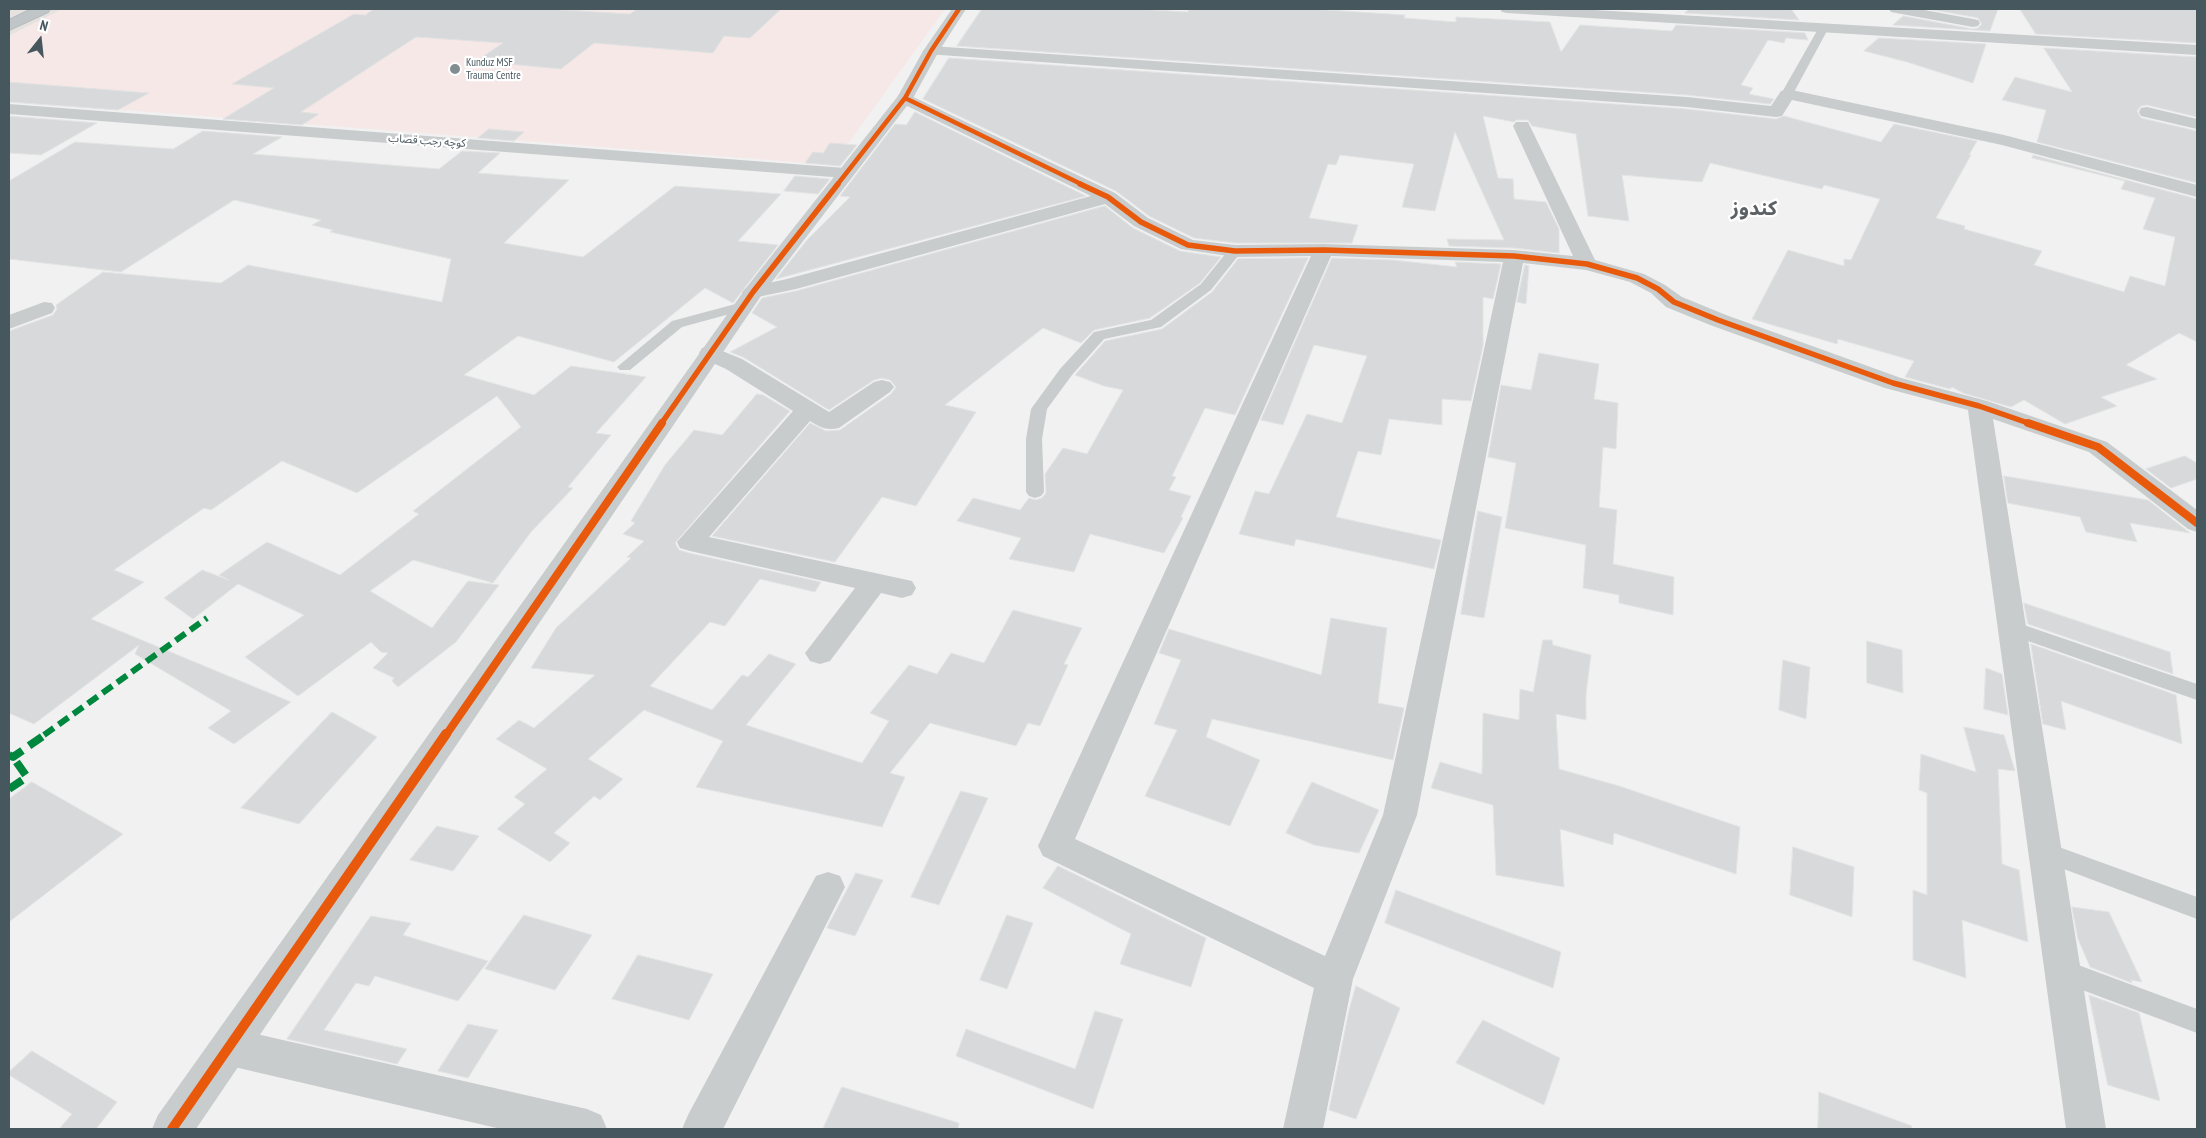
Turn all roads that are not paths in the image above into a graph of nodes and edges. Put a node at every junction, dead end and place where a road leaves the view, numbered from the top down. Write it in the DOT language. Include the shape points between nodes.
graph roads {
  1 [pos="43,9"];
  2 [pos="959,9"];
  3 [pos="1507,9"];
  4 [pos="1896,9"];
  5 [pos="1807,13"];
  6 [pos="9,26"];
  7 [pos="1823,29"];
  8 [pos="1913,34"];
  9 [pos="2042,41"];
  10 [pos="2197,50"];
  11 [pos="931,52"];
  12 [pos="1787,94"];
  13 [pos="904,98"];
  14 [pos="9,108"];
  15 [pos="2147,112"];
  16 [pos="2197,124"];
  17 [pos="1522,126"];
  18 [pos="845,173"];
  19 [pos="2197,191"];
  20 [pos="1108,197"];
  21 [pos="1324,250"];
  22 [pos="1235,252"];
  23 [pos="1514,256"];
  24 [pos="1587,264"];
  25 [pos="748,299"];
  26 [pos="44,308"];
  27 [pos="9,323"];
  28 [pos="710,353"];
  29 [pos="625,367"];
  30 [pos="882,388"];
  31 [pos="1979,406"];
  32 [pos="807,410"];
  33 [pos="1035,492"];
  34 [pos="2197,524"];
  35 [pos="875,582"];
  36 [pos="902,588"];
  37 [pos="2012,628"];
  38 [pos="820,653"];
  39 [pos="2197,692"];
  40 [pos="2045,852"];
  41 [pos="828,887"];
  42 [pos="2197,908"];
  43 [pos="2062,971"];
  44 [pos="1334,979"];
  45 [pos="2197,1021"];
  46 [pos="230,1047"];
  47 [pos="172,1129"];
  48 [pos="587,1129"];
  49 [pos="702,1129"];
  50 [pos="1303,1129"];
  51 [pos="2086,1129"];
  1 -- 6 [label="highway"];
  2 -- 11 [label="street"];
  3 -- 7 [label="street"];
  4 -- 9 [label="street" via="2030,33"];
  5 -- 8 [label="street"];
  7 -- 8 [label="street"];
  7 -- 12 [label="lane"];
  8 -- 9 [label="street"];
  9 -- 10 [label="street"];
  11 -- 12 [label="street" via="1687,102 1776,112"];
  11 -- 13 [label="street"];
  12 -- 19 [label="street" via="2004,140"];
  13 -- 18 [label="street"];
  13 -- 20 [label="street"];
  14 -- 18 [label="street, کوچه رجب قصاب"];
  15 -- 16 [label="street"];
  17 -- 24 [label="street"];
  18 -- 25 [label="street"];
  20 -- 22 [label="street" via="1141,222 1188,245"];
  20 -- 25 [label="street"];
  21 -- 22 [label="street"];
  21 -- 23 [label="street"];
  21 -- 44 [label="street" via="1055,846"];
  22 -- 33 [label="lane" via="1206,287 1156,324 1099,335 1066,372 1039,409 1034,440"];
  23 -- 24 [label="street"];
  23 -- 44 [label="street" via="1400,815"];
  24 -- 31 [label="street" via="1637,278 1674,302 1718,320 1894,383"];
  25 -- 28 [label="street"];
  25 -- 29 [label="lane" via="677,324"];
  26 -- 27 [label="street"];
  28 -- 32 [label="street" via="734,364"];
  28 -- 46 [label="street"];
  30 -- 32 [label="street" via="830,423"];
  31 -- 34 [label="street" via="2098,447"];
  31 -- 37 [label="street"];
  32 -- 35 [label="street" via="690,542"];
  35 -- 36 [label="street"];
  35 -- 38 [label="street"];
  37 -- 39 [label="lane"];
  37 -- 40 [label="street"];
  40 -- 42 [label="lane"];
  40 -- 43 [label="street"];
  41 -- 49 [label="street"];
  43 -- 45 [label="lane"];
  43 -- 51 [label="street"];
  44 -- 50 [label="street"];
  46 -- 47 [label="street"];
  46 -- 48 [label="street"];
}
